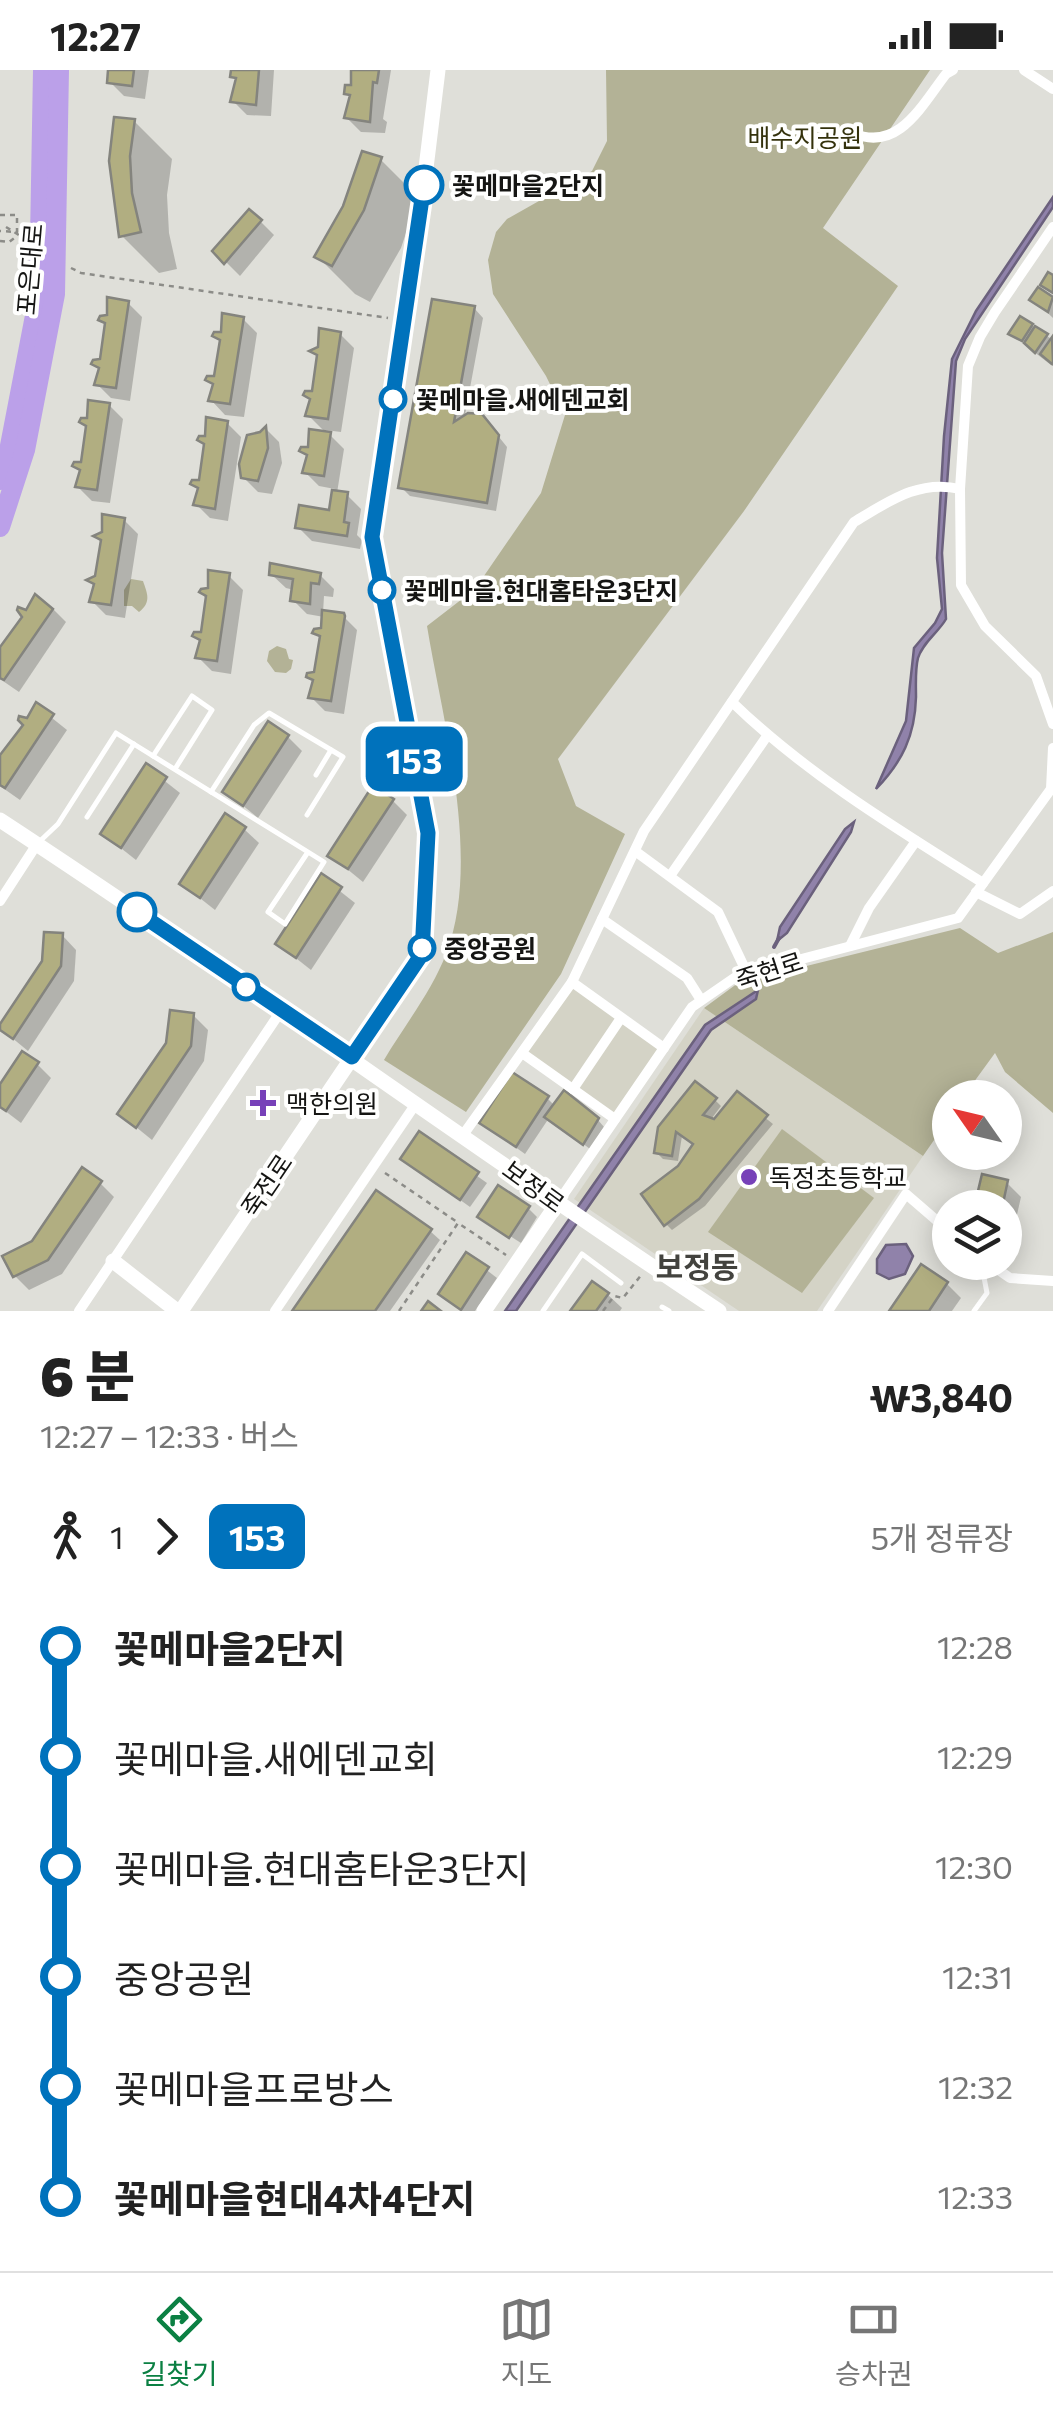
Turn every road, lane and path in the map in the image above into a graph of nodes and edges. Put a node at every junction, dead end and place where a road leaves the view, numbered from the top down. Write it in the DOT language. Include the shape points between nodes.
graph roads {
  1 [pos="44,70"];
  2 [pos="59,70"];
  3 [pos="438,70"];
  4 [pos="953,70"];
  5 [pos="1024,70"];
  6 [pos="1053,88"];
  7 [pos="852,133"];
  8 [pos="0,215"];
  9 [pos="1053,227"];
  10 [pos="0,230"];
  11 [pos="18,235"];
  12 [pos="0,241"];
  13 [pos="81,274"];
  14 [pos="405,320"];
  15 [pos="0,480"];
  16 [pos="949,487"];
  17 [pos="0,527"];
  18 [pos="732,702"];
  19 [pos="1053,724"];
  20 [pos="767,736"];
  21 [pos="134,744"];
  22 [pos="1053,748"];
  23 [pos="331,750"];
  24 [pos="154,756"];
  25 [pos="174,769"];
  26 [pos="316,775"];
  27 [pos="1052,790"];
  28 [pos="211,792"];
  29 [pos="306,815"];
  30 [pos="86,818"];
  31 [pos="0,820"];
  32 [pos="916,841"];
  33 [pos="37,844"];
  34 [pos="635,851"];
  35 [pos="308,852"];
  36 [pos="670,876"];
  37 [pos="980,888"];
  38 [pos="1053,891"];
  39 [pos="0,900"];
  40 [pos="602,919"];
  41 [pos="850,946"];
  42 [pos="747,973"];
  43 [pos="572,982"];
  44 [pos="701,1000"];
  45 [pos="281,1011"];
  46 [pos="621,1018"];
  47 [pos="664,1048"];
  48 [pos="522,1052"];
  49 [pos="352,1057"];
  50 [pos="572,1089"];
  51 [pos="416,1105"];
  52 [pos="615,1119"];
  53 [pos="463,1135"];
  54 [pos="374,1166"];
  55 [pos="562,1208"];
  56 [pos="932,1216"];
  57 [pos="458,1223"];
  58 [pos="113,1261"];
  59 [pos="517,1262"];
  60 [pos="1022,1279"];
  61 [pos="986,1280"];
  62 [pos="1053,1281"];
  63 [pos="621,1282"];
  64 [pos="79,1311"];
  65 [pos="179,1311"];
  66 [pos="275,1311"];
  67 [pos="399,1311"];
  68 [pos="484,1311"];
  69 [pos="544,1311"];
  70 [pos="719,1311"];
  71 [pos="828,1311"];
  72 [pos="974,1311"];
  1 -- 15 [label="highway, 포은대로" via="40,295"];
  2 -- 17 [label="highway, 포은대로" via="55,294 25,450"];
  3 -- 14 [label="street, 죽전로"];
  4 -- 7 [label="street" via="906,127 866,139"];
  5 -- 6 [label="street"];
  8 -- 10 [label="path" via="17,214 20,222 17,232"];
  9 -- 16 [label="street" via="994,312 968,366"];
  11 -- 12 [label="path"];
  13 -- 14 [label="path"];
  14 -- 49 [label="street, 죽전로" via="372,537 428,833 422,954"];
  16 -- 18 [label="street" via="904,492 854,522"];
  16 -- 19 [label="street" via="961,585 985,626 1036,676"];
  18 -- 20 [label="street"];
  18 -- 34 [label="street"];
  20 -- 32 [label="street"];
  20 -- 36 [label="street"];
  21 -- 24 [label="lane"];
  21 -- 30 [label="lane"];
  21 -- 33 [label="lane" via="116,733 58,824"];
  22 -- 27 [label="street, 죽현로"];
  23 -- 26 [label="lane"];
  23 -- 28 [label="lane" via="269,713"];
  23 -- 29 [label="lane" via="343,758"];
  24 -- 25 [label="lane"];
  24 -- 25 [label="lane" via="192,696 212,710"];
  25 -- 28 [label="lane"];
  27 -- 37 [label="street, 죽현로"];
  28 -- 35 [label="lane"];
  31 -- 33 [label="street, 보정로"];
  32 -- 37 [label="street"];
  32 -- 41 [label="street"];
  33 -- 39 [label="street"];
  33 -- 45 [label="street, 보정로"];
  34 -- 36 [label="street"];
  34 -- 40 [label="street"];
  35 -- 35 [label="lane" via="268,912 285,924 324,862"];
  36 -- 42 [label="street" via="718,912"];
  37 -- 38 [label="street" via="1020,914"];
  37 -- 41 [label="street, 죽현로" via="958,918"];
  40 -- 43 [label="street"];
  40 -- 44 [label="street" via="687,978"];
  41 -- 42 [label="street, 죽현로"];
  42 -- 44 [label="street, 죽현로"];
  43 -- 46 [label="street"];
  43 -- 48 [label="street"];
  44 -- 47 [label="street, 죽현로"];
  45 -- 49 [label="street, 보정로"];
  45 -- 58 [label="street"];
  46 -- 47 [label="street"];
  46 -- 50 [label="street"];
  47 -- 52 [label="street, 죽현로"];
  48 -- 50 [label="street"];
  48 -- 53 [label="street"];
  49 -- 51 [label="street, 보정로"];
  49 -- 65 [label="street, 죽전로"];
  50 -- 52 [label="street"];
  51 -- 53 [label="street, 보정로"];
  51 -- 54 [label="street"];
  52 -- 55 [label="street, 죽현로"];
  53 -- 55 [label="street, 보정로"];
  54 -- 57 [label="path"];
  54 -- 66 [label="street"];
  55 -- 59 [label="street, 죽현로"];
  55 -- 70 [label="street, 보정로"];
  56 -- 71 [label="street" via="906,1194"];
  57 -- 59 [label="path"];
  57 -- 67 [label="path"];
  58 -- 64 [label="street"];
  58 -- 65 [label="street"];
  59 -- 68 [label="street, 죽현로"];
  60 -- 62 [label="street"];
  61 -- 72 [label="lane" via="987,1293"];
  63 -- 69 [label="lane" via="582,1254"];
}
